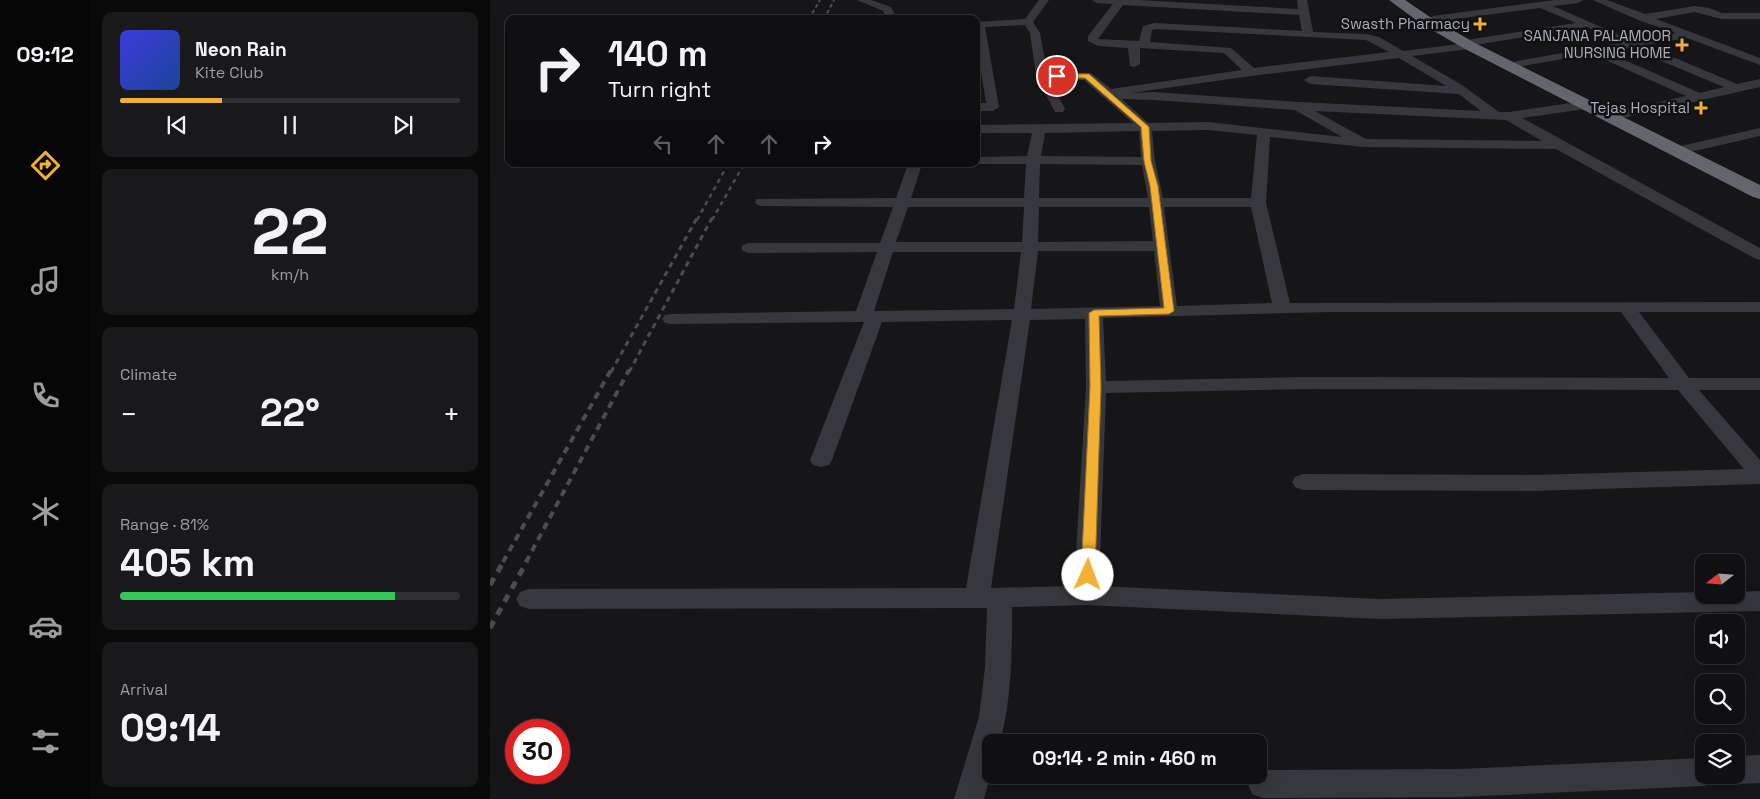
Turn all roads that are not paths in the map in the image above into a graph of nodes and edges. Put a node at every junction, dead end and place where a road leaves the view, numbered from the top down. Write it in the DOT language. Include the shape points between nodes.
graph roads {
  1 [pos="862,0"];
  2 [pos="1044,0"];
  3 [pos="1097,0"];
  4 [pos="1302,0"];
  5 [pos="1396,0"];
  6 [pos="1404,0"];
  7 [pos="1490,0"];
  8 [pos="1578,0"];
  9 [pos="1598,0"];
  10 [pos="1120,2"];
  11 [pos="1541,5"];
  12 [pos="1728,5"];
  13 [pos="1190,6"];
  14 [pos="1506,10"];
  15 [pos="1304,12"];
  16 [pos="890,15"];
  17 [pos="1742,16"];
  18 [pos="1760,16"];
  19 [pos="1642,18"];
  20 [pos="1433,20"];
  21 [pos="1028,22"];
  22 [pos="980,24"];
  23 [pos="1588,24"];
  24 [pos="1191,27"];
  25 [pos="1760,28"];
  26 [pos="1308,35"];
  27 [pos="1686,35"];
  28 [pos="980,44"];
  29 [pos="1471,44"];
  30 [pos="1631,44"];
  31 [pos="1139,45"];
  32 [pos="1191,48"];
  33 [pos="1594,51"];
  34 [pos="1400,53"];
  35 [pos="1760,62"];
  36 [pos="1134,64"];
  37 [pos="1517,64"];
  38 [pos="989,71"];
  39 [pos="980,72"];
  40 [pos="1251,72"];
  41 [pos="1042,76"];
  42 [pos="1310,80"];
  43 [pos="1760,83"];
  44 [pos="1736,88"];
  45 [pos="1103,89"];
  46 [pos="1060,90"];
  47 [pos="1462,90"];
  48 [pos="1697,96"];
  49 [pos="1585,105"];
  50 [pos="1298,106"];
  51 [pos="980,107"];
  52 [pos="1059,109"];
  53 [pos="1618,115"];
  54 [pos="1502,116"];
  55 [pos="1145,127"];
  56 [pos="980,129"];
  57 [pos="1039,129"];
  58 [pos="1264,131"];
  59 [pos="1758,134"];
  60 [pos="1363,143"];
  61 [pos="1559,145"];
  62 [pos="1681,150"];
  63 [pos="1033,160"];
  64 [pos="980,161"];
  65 [pos="1148,161"];
  66 [pos="914,167"];
  67 [pos="1760,185"];
  68 [pos="1760,193"];
  69 [pos="903,201"];
  70 [pos="762,202"];
  71 [pos="1032,202"];
  72 [pos="1156,203"];
  73 [pos="1258,203"];
  74 [pos="1162,246"];
  75 [pos="748,248"];
  76 [pos="887,248"];
  77 [pos="1030,248"];
  78 [pos="1760,255"];
  79 [pos="1626,307"];
  80 [pos="1760,307"];
  81 [pos="1282,308"];
  82 [pos="1169,311"];
  83 [pos="1022,313"];
  84 [pos="1094,313"];
  85 [pos="869,316"];
  86 [pos="671,319"];
  87 [pos="1760,384"];
  88 [pos="1684,385"];
  89 [pos="1096,387"];
  90 [pos="821,460"];
  91 [pos="1760,475"];
  92 [pos="1303,482"];
  93 [pos="1086,595"];
  94 [pos="989,598"];
  95 [pos="529,599"];
  96 [pos="1760,600"];
  97 [pos="1760,769"];
  98 [pos="1745,770"];
  99 [pos="1695,772"];
  100 [pos="1267,784"];
  101 [pos="969,799"];
  1 -- 16 [label="street" via="887,9"];
  2 -- 21 [label="street"];
  3 -- 10 [label="street"];
  4 -- 15 [label="street"];
  5 -- 29 [label="highway" via="1425,20"];
  6 -- 20 [label="highway"];
  7 -- 14 [label="street"];
  8 -- 11 [label="street"];
  9 -- 19 [label="street"];
  10 -- 13 [label="street"];
  10 -- 31 [label="street" via="1092,41"];
  11 -- 14 [label="street"];
  11 -- 23 [label="street"];
  12 -- 17 [label="street"];
  13 -- 15 [label="street"];
  13 -- 24 [label="street"];
  14 -- 20 [label="street"];
  15 -- 26 [label="street"];
  17 -- 18 [label="street"];
  17 -- 19 [label="street" via="1721,16 1695,9"];
  17 -- 25 [label="street"];
  19 -- 27 [label="street"];
  20 -- 29 [label="highway"];
  21 -- 22 [label="street"];
  21 -- 41 [label="street" via="1035,33"];
  23 -- 29 [label="street"];
  23 -- 30 [label="street"];
  24 -- 26 [label="street"];
  24 -- 31 [label="street" via="1147,28"];
  24 -- 32 [label="street"];
  26 -- 34 [label="street" via="1370,37"];
  27 -- 30 [label="street"];
  27 -- 35 [label="street"];
  28 -- 38 [label="street"];
  29 -- 34 [label="street"];
  29 -- 37 [label="highway"];
  29 -- 49 [label="highway"];
  30 -- 33 [label="street"];
  30 -- 44 [label="street"];
  31 -- 32 [label="street"];
  31 -- 36 [label="street"];
  32 -- 40 [label="street" via="1230,51"];
  33 -- 37 [label="street"];
  33 -- 48 [label="street"];
  34 -- 40 [label="street"];
  34 -- 47 [label="street"];
  37 -- 53 [label="highway"];
  38 -- 39 [label="street"];
  38 -- 51 [label="street" via="993,106"];
  40 -- 45 [label="street"];
  41 -- 45 [label="street" via="1087,76"];
  41 -- 46 [label="street"];
  42 -- 47 [label="street"];
  43 -- 44 [label="street"];
  44 -- 48 [label="street"];
  45 -- 46 [label="street"];
  45 -- 50 [label="street" via="1130,97"];
  45 -- 55 [label="street"];
  46 -- 52 [label="street"];
  47 -- 54 [label="street"];
  48 -- 53 [label="street"];
  49 -- 54 [label="street"];
  49 -- 62 [label="highway"];
  50 -- 54 [label="street"];
  50 -- 60 [label="street"];
  53 -- 62 [label="highway"];
  54 -- 61 [label="street"];
  55 -- 57 [label="street"];
  55 -- 58 [label="street" via="1208,126"];
  55 -- 65 [label="street"];
  56 -- 57 [label="street"];
  57 -- 63 [label="street"];
  58 -- 60 [label="street"];
  58 -- 73 [label="street"];
  59 -- 62 [label="street"];
  60 -- 61 [label="street"];
  61 -- 78 [label="street"];
  62 -- 67 [label="highway"];
  62 -- 68 [label="highway"];
  63 -- 64 [label="street"];
  63 -- 65 [label="street"];
  63 -- 71 [label="street"];
  65 -- 72 [label="street"];
  66 -- 69 [label="street"];
  69 -- 70 [label="street"];
  69 -- 71 [label="street"];
  69 -- 76 [label="street"];
  71 -- 72 [label="street"];
  71 -- 77 [label="street"];
  72 -- 73 [label="street"];
  72 -- 74 [label="street"];
  73 -- 81 [label="street"];
  74 -- 77 [label="street"];
  74 -- 82 [label="street"];
  75 -- 76 [label="street"];
  76 -- 77 [label="street"];
  76 -- 85 [label="street"];
  77 -- 83 [label="street"];
  79 -- 80 [label="street"];
  79 -- 81 [label="street"];
  79 -- 88 [label="street"];
  81 -- 82 [label="street"];
  82 -- 84 [label="street"];
  83 -- 84 [label="street"];
  83 -- 85 [label="street"];
  83 -- 94 [label="street"];
  84 -- 89 [label="street"];
  85 -- 86 [label="street"];
  85 -- 90 [label="street"];
  87 -- 88 [label="street"];
  88 -- 89 [label="street" via="1307,383"];
  88 -- 91 [label="street"];
  89 -- 93 [label="street"];
  91 -- 92 [label="street" via="1524,483"];
  93 -- 94 [label="street"];
  93 -- 96 [label="street" via="1380,609"];
  94 -- 95 [label="street"];
  94 -- 101 [label="street" via="998,667 993,717"];
  97 -- 98 [label="street"];
  99 -- 100 [label="street" via="1459,783"];
}
